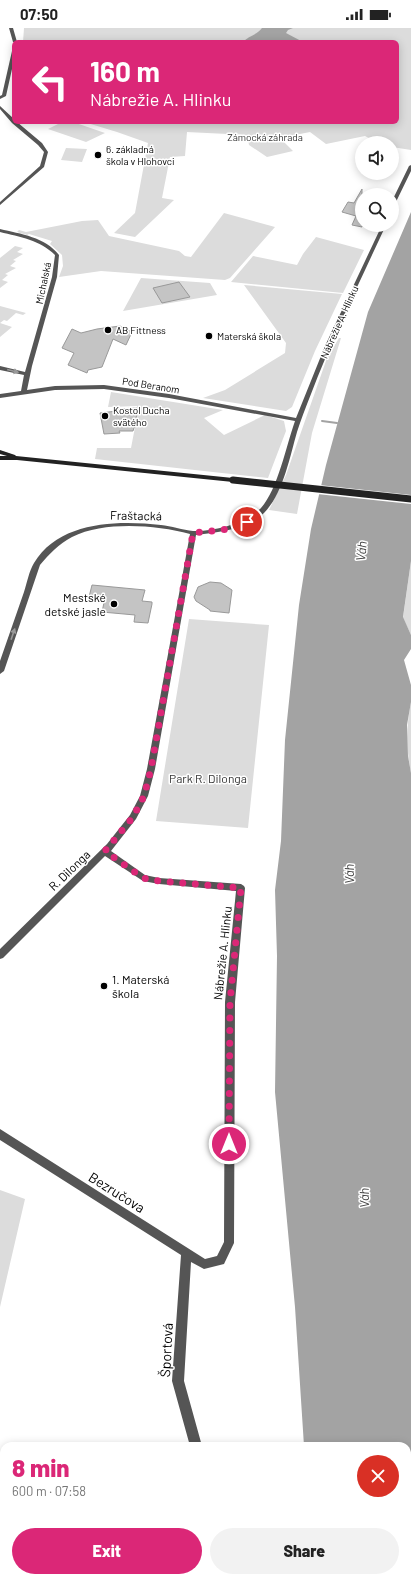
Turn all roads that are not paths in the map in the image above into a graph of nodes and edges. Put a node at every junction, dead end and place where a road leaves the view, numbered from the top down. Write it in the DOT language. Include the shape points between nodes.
graph roads {
  1 [pos="12,28"];
  2 [pos="15,40"];
  3 [pos="12,60"];
  4 [pos="0,98"];
  5 [pos="0,107"];
  6 [pos="12,121"];
  7 [pos="16,124"];
  8 [pos="411,166"];
  9 [pos="399,191"];
  10 [pos="0,204"];
  11 [pos="0,230"];
  12 [pos="6,232"];
  13 [pos="381,232"];
  14 [pos="0,237"];
  15 [pos="0,368"];
  16 [pos="26,374"];
  17 [pos="24,392"];
  18 [pos="0,396"];
  19 [pos="298,420"];
  20 [pos="0,452"];
  21 [pos="0,458"];
  22 [pos="17,458"];
  23 [pos="411,499"];
  24 [pos="193,533"];
  25 [pos="0,671"];
  26 [pos="105,851"];
  27 [pos="0,955"];
  28 [pos="0,1134"];
  29 [pos="186,1253"];
  30 [pos="220,1260"];
  31 [pos="195,1442"];
  1 -- 2 [label="street"];
  3 -- 4 [label="street" via="4,96"];
  5 -- 6 [label="street" via="6,117"];
  7 -- 10 [label="street" via="46,152 42,166"];
  8 -- 9 [label="street"];
  11 -- 12 [label="street, Michalská"];
  12 -- 14 [label="street"];
  12 -- 16 [label="street, Michalská" via="46,245 56,255 55,275 47,308"];
  13 -- 19 [label="street, Nábrežie A. Hlinku" via="340,317"];
  15 -- 16 [label="street, one-way"];
  16 -- 17 [label="street, Michalská"];
  17 -- 18 [label="street, Pod Beranom"];
  17 -- 19 [label="street, Pod Beranom" via="77,386 117,388"];
  19 -- 24 [label="street, Nábrežie A. Hlinku" via="281,472 264,509 247,522 223,530"];
  20 -- 22 [label="main road"];
  21 -- 22 [label="main road"];
  22 -- 23 [label="main road, bridge"];
  25 -- 24 [label="street, Fraštacká, one-way" via="37,564 49,549 64,538 90,528 119,524 173,527"];
  24 -- 26 [label="street, R. Dilonga" via="146,789 133,817"];
  26 -- 27 [label="street, R. Dilonga"];
  26 -- 30 [label="street, Nábrežie A. Hlinku" via="143,878 241,888 230,1002 229,1243"];
  28 -- 29 [label="street, Bezručova"];
  29 -- 30 [label="street, Bezručova" via="204,1264"];
  29 -- 31 [label="street, Športová" via="178,1381"];
}
